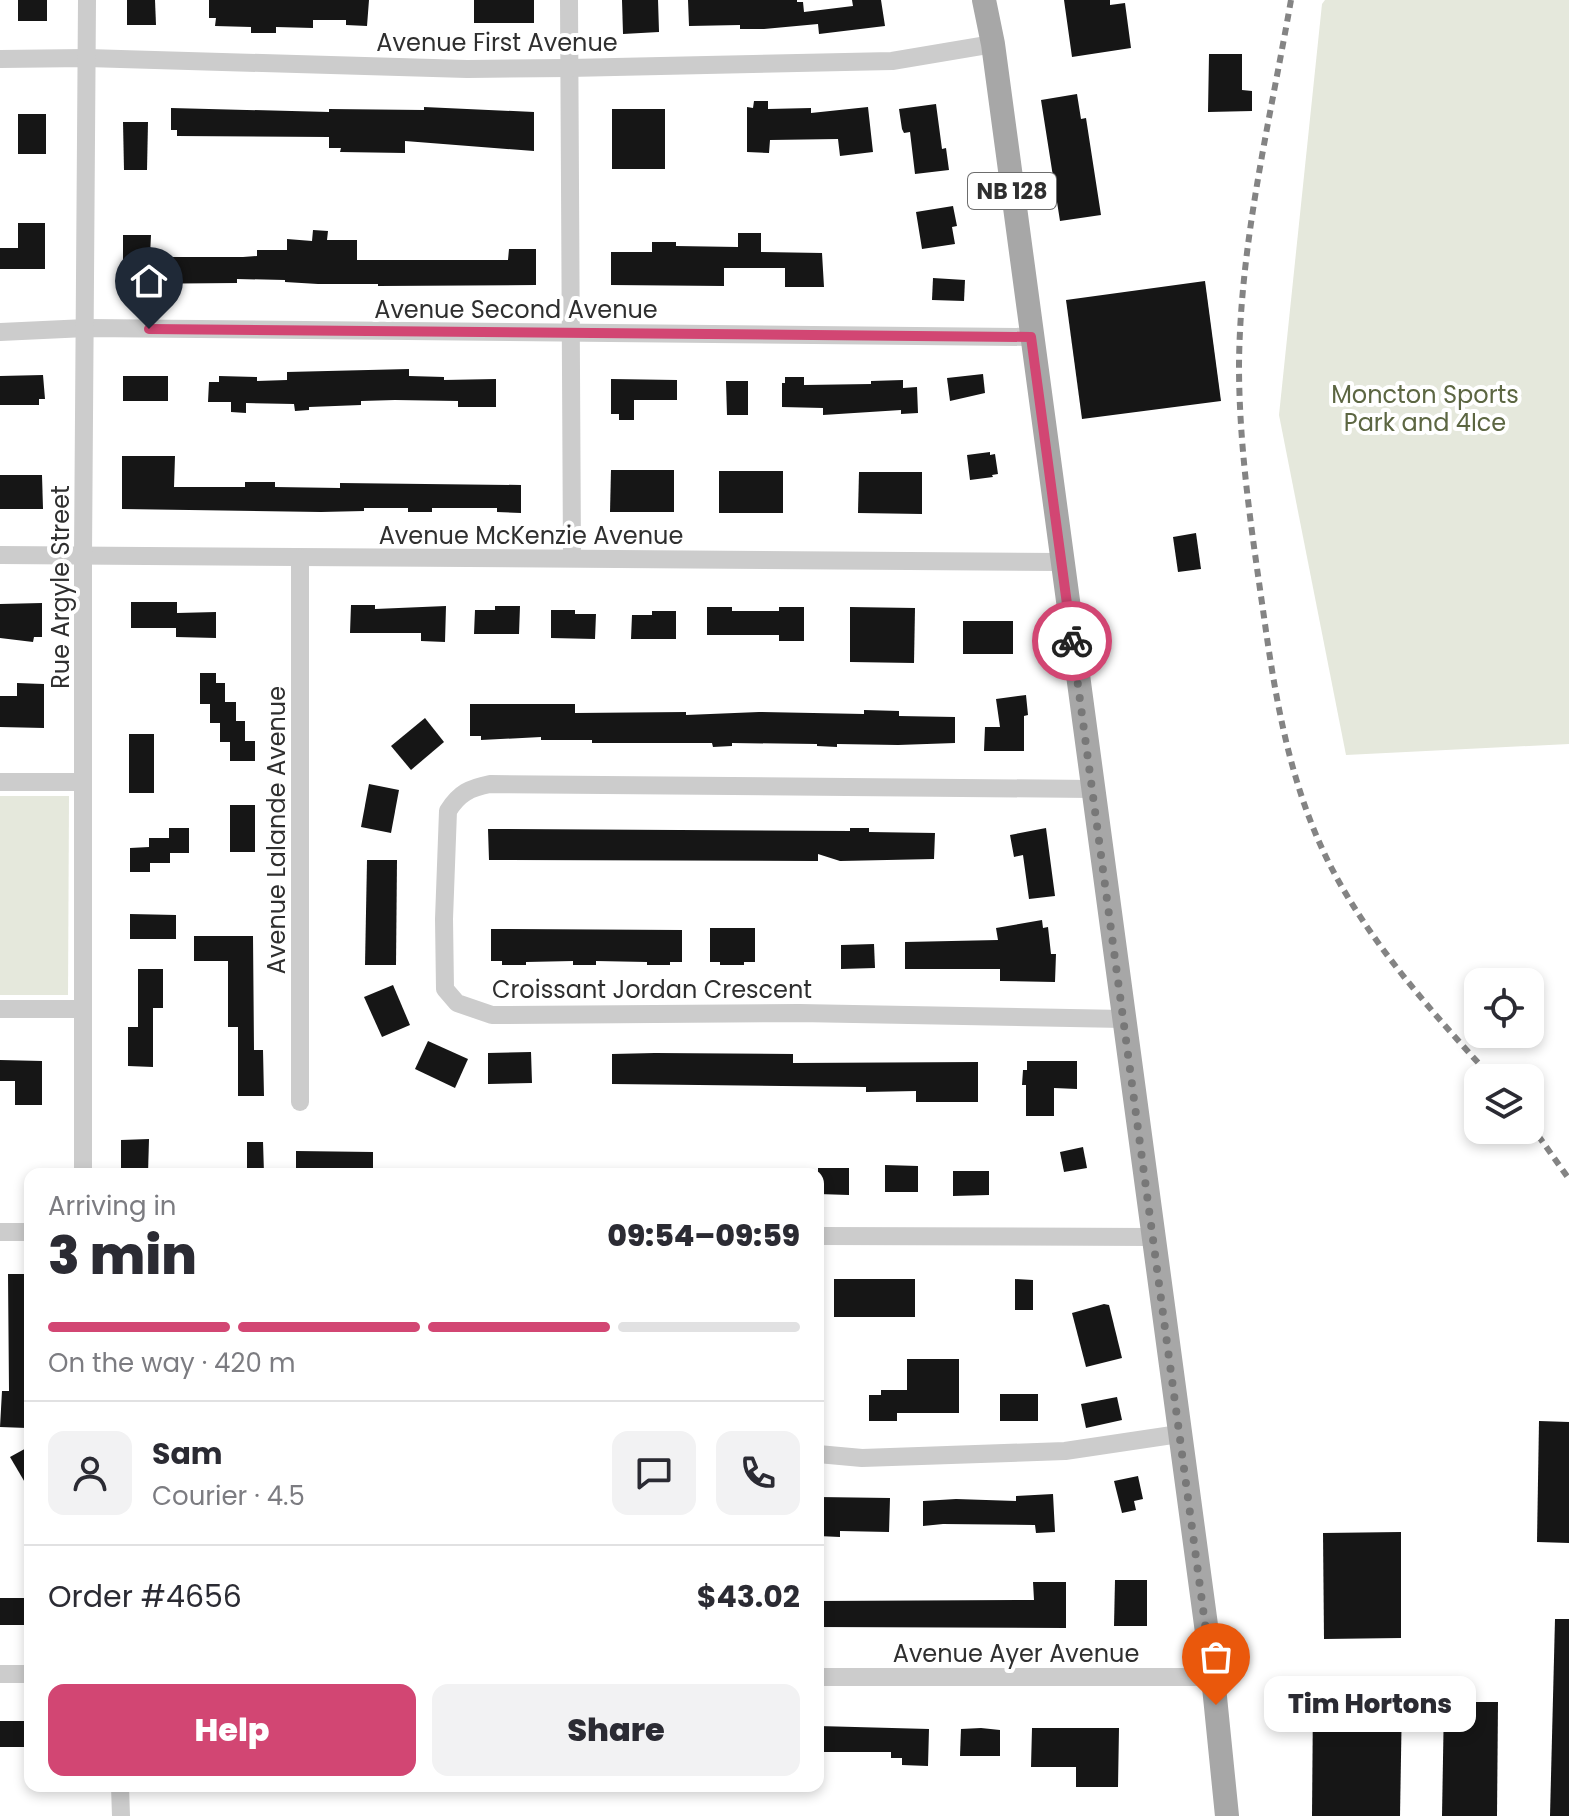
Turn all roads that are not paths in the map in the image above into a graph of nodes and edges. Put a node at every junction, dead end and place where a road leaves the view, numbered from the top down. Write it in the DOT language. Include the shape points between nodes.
graph roads {
  1 [pos="87,0"];
  2 [pos="569,0"];
  3 [pos="984,0"];
  4 [pos="996,0"];
  5 [pos="993,44"];
  6 [pos="87,58"];
  7 [pos="0,59"];
  8 [pos="569,68"];
  9 [pos="86,328"];
  10 [pos="0,332"];
  11 [pos="571,333"];
  12 [pos="1031,337"];
  13 [pos="0,555"];
  14 [pos="83,555"];
  15 [pos="300,558"];
  16 [pos="572,558"];
  17 [pos="1061,562"];
  18 [pos="0,782"];
  19 [pos="83,782"];
  20 [pos="1093,789"];
  21 [pos="0,1009"];
  22 [pos="83,1009"];
  23 [pos="1124,1019"];
  24 [pos="300,1102"];
  25 [pos="83,1168"];
  26 [pos="0,1232"];
  27 [pos="24,1232"];
  28 [pos="824,1236"];
  29 [pos="1153,1237"];
  30 [pos="1179,1434"];
  31 [pos="824,1455"];
  32 [pos="0,1674"];
  33 [pos="24,1674"];
  34 [pos="824,1677"];
  35 [pos="1213,1677"];
  36 [pos="120,1792"];
  37 [pos="121,1816"];
  38 [pos="1227,1816"];
  1 -- 6 [label="street, Rue Argyle Street"];
  2 -- 8 [label="street"];
  3 -- 5 [label="main road, NB 128"];
  4 -- 5 [label="main road, NB 128"];
  5 -- 8 [label="street, Avenue First Avenue" via="892,61"];
  5 -- 12 [label="main road, NB 128"];
  6 -- 7 [label="street, Avenue First Avenue"];
  6 -- 8 [label="street, Avenue First Avenue"];
  6 -- 9 [label="street, Rue Argyle Street"];
  8 -- 11 [label="street"];
  9 -- 10 [label="street, Avenue Second Avenue"];
  9 -- 11 [label="street, Avenue Second Avenue"];
  9 -- 14 [label="street, Rue Argyle Street"];
  11 -- 12 [label="street, Avenue Second Avenue"];
  11 -- 16 [label="street"];
  12 -- 17 [label="main road, NB 128"];
  13 -- 14 [label="street, Avenue McKenzie Avenue"];
  14 -- 15 [label="street, Avenue McKenzie Avenue"];
  14 -- 19 [label="street, Rue Argyle Street"];
  15 -- 16 [label="street, Avenue McKenzie Avenue"];
  15 -- 24 [label="street, Avenue Lalande Avenue"];
  16 -- 17 [label="street, Avenue McKenzie Avenue"];
  17 -- 20 [label="main road, NB 128"];
  18 -- 19 [label="street"];
  19 -- 22 [label="street, Rue Argyle Street"];
  20 -- 23 [label="main road, NB 128"];
  20 -- 23 [label="street, Croissant Jordan Crescent" via="490,784 472,788 457,796 448,811 445,989 457,1003 492,1015"];
  21 -- 22 [label="street"];
  22 -- 25 [label="street, Rue Argyle Street"];
  23 -- 29 [label="main road, NB 128"];
  26 -- 27 [label="street"];
  28 -- 29 [label="street"];
  29 -- 30 [label="main road, NB 128"];
  30 -- 31 [label="street" via="1065,1451 862,1458"];
  30 -- 35 [label="main road, NB 128"];
  32 -- 33 [label="street"];
  34 -- 35 [label="street, Avenue Ayer Avenue"];
  35 -- 38 [label="main road, NB 128"];
  36 -- 37 [label="street"];
}
